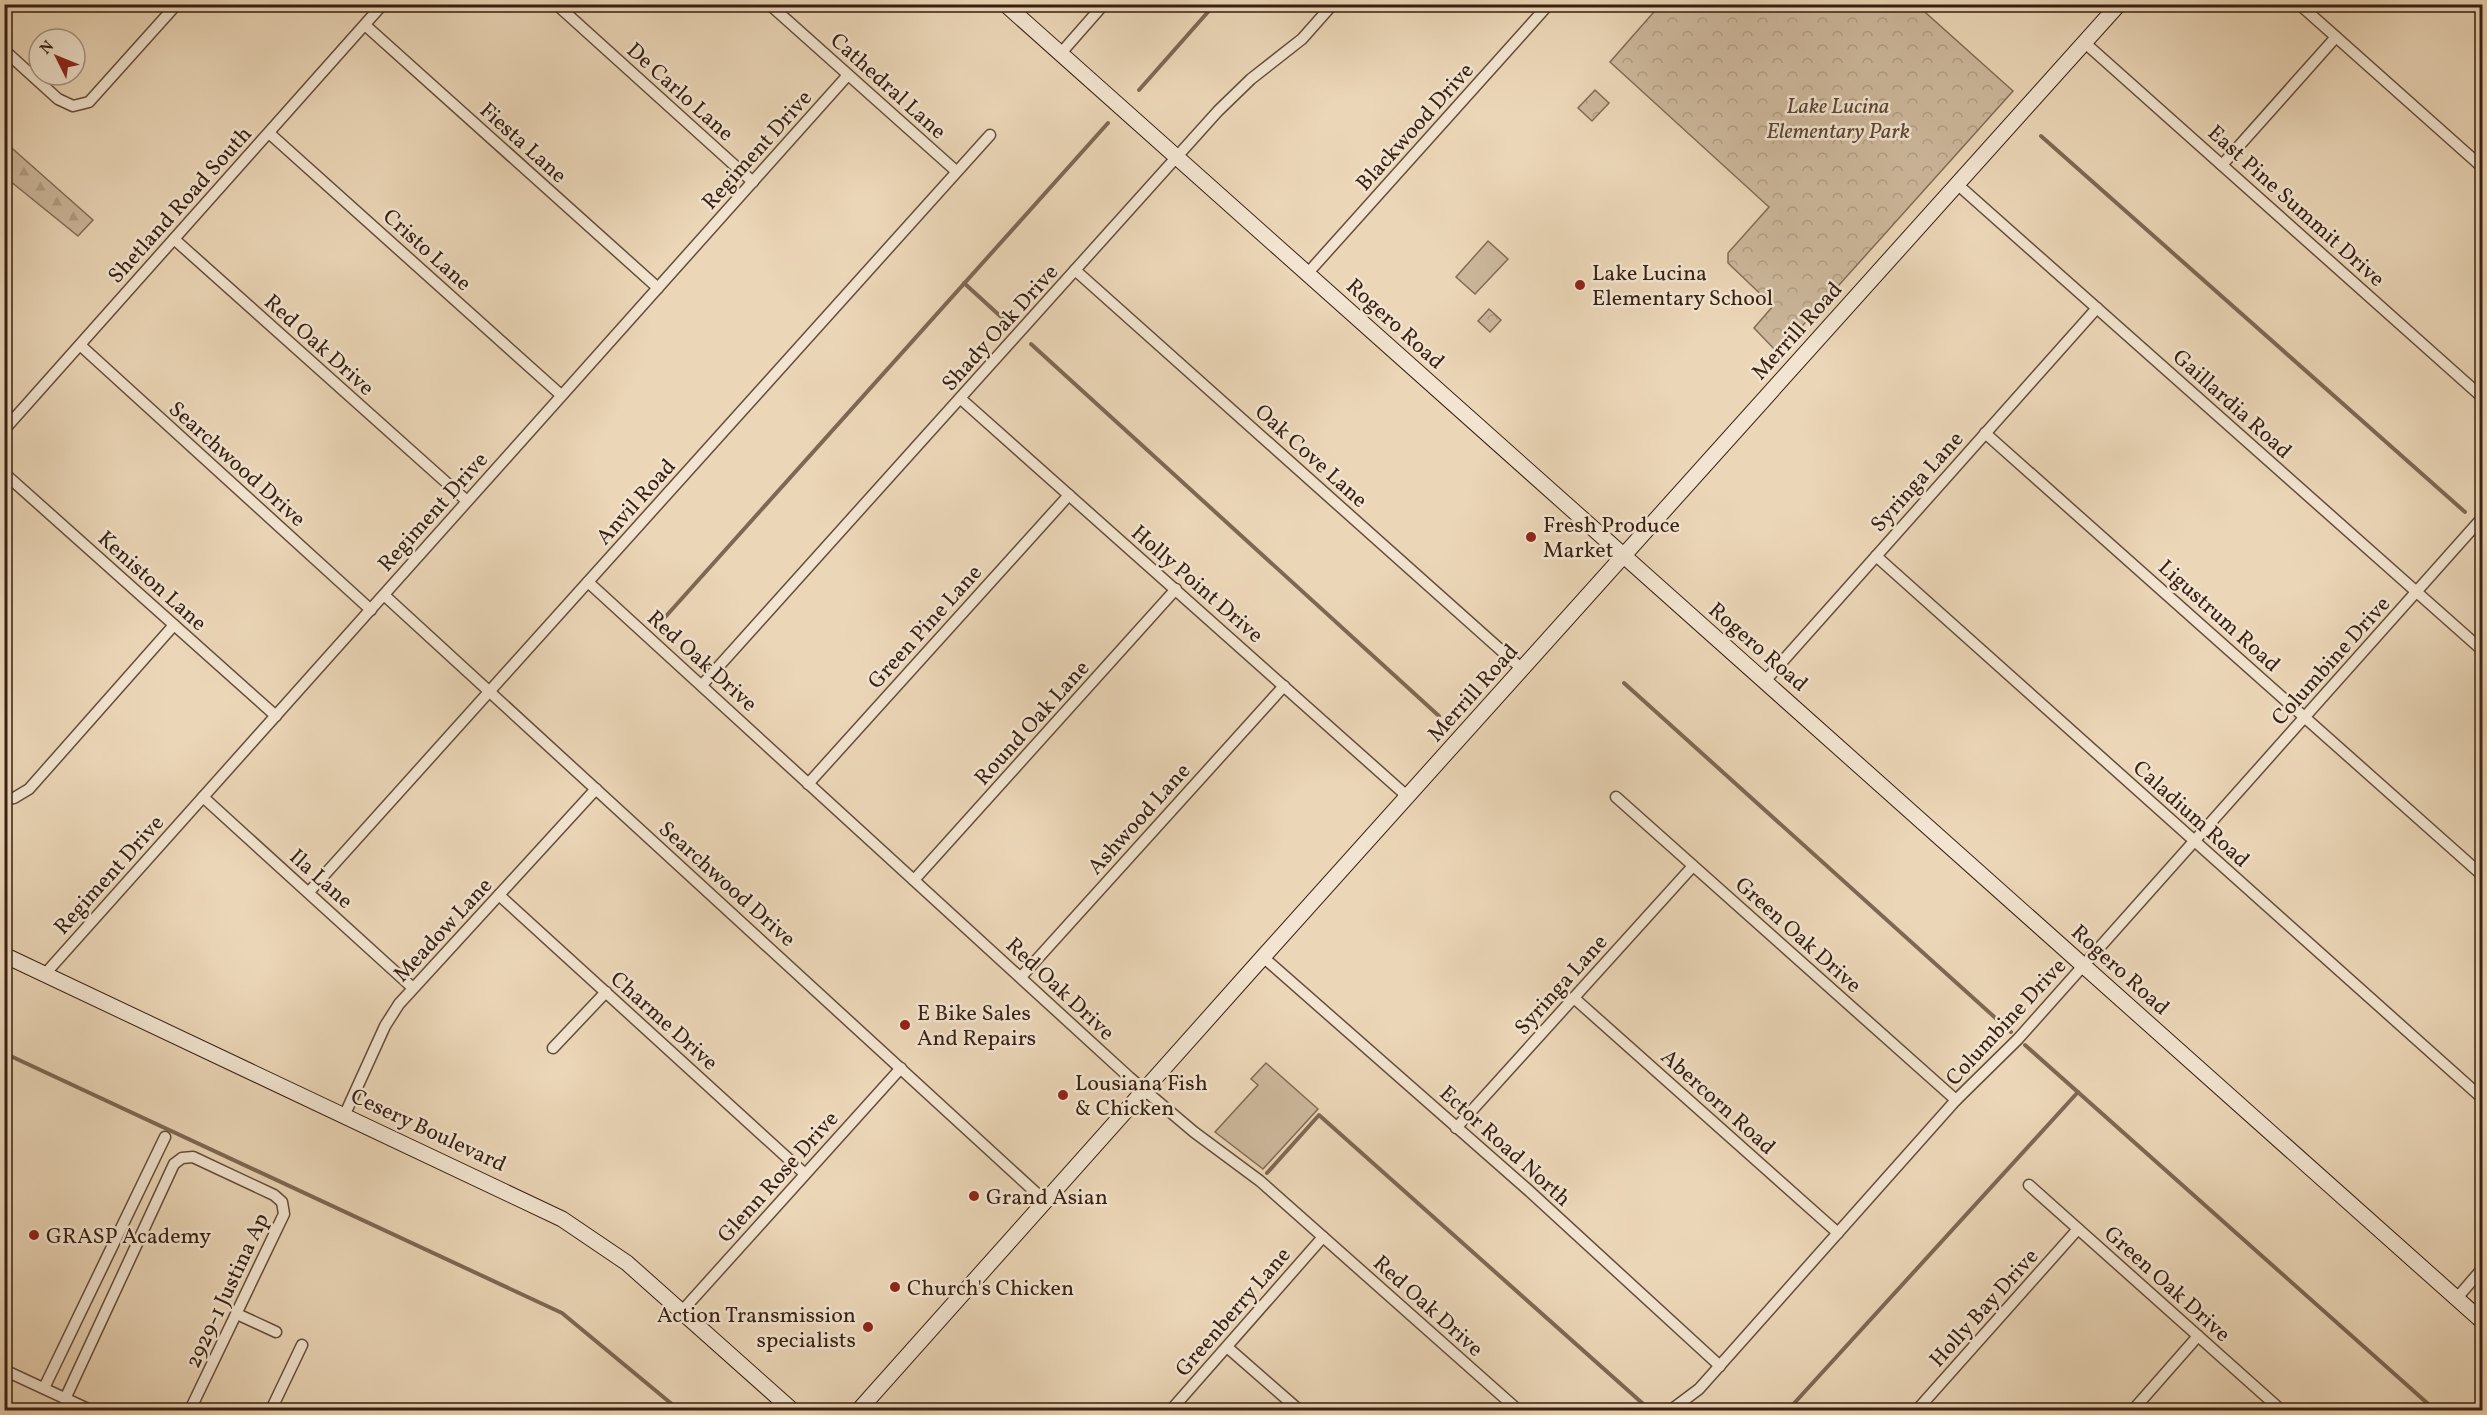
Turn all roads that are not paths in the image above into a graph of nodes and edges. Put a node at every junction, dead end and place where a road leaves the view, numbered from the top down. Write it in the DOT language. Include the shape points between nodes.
graph roads {
  1 [pos="177,4"];
  2 [pos="383,4"];
  3 [pos="556,4"];
  4 [pos="769,4"];
  5 [pos="1005,4"];
  6 [pos="1104,4"];
  7 [pos="1333,4"];
  8 [pos="1549,4"];
  9 [pos="2119,4"];
  10 [pos="2299,4"];
  11 [pos="365,25"];
  12 [pos="2336,37"];
  13 [pos="2085,42"];
  14 [pos="4,50"];
  15 [pos="1061,53"];
  16 [pos="848,75"];
  17 [pos="269,133"];
  18 [pos="990,135"];
  19 [pos="1177,158"];
  20 [pos="2222,165"];
  21 [pos="2482,167"];
  22 [pos="956,171"];
  23 [pos="753,182"];
  24 [pos="1957,184"];
  25 [pos="174,239"];
  26 [pos="1076,270"];
  27 [pos="1307,274"];
  28 [pos="658,288"];
  29 [pos="2097,308"];
  30 [pos="80,345"];
  31 [pos="561,395"];
  32 [pos="2482,398"];
  33 [pos="961,399"];
  34 [pos="4,429"];
  35 [pos="1985,433"];
  36 [pos="4,473"];
  37 [pos="1069,495"];
  38 [pos="467,501"];
  39 [pos="2482,518"];
  40 [pos="1876,556"];
  41 [pos="1623,557"];
  42 [pos="588,582"];
  43 [pos="1176,590"];
  44 [pos="2417,592"];
  45 [pos="384,595"];
  46 [pos="370,610"];
  47 [pos="174,625"];
  48 [pos="2482,650"];
  49 [pos="1522,669"];
  50 [pos="1765,681"];
  51 [pos="702,685"];
  52 [pos="1284,686"];
  53 [pos="490,691"];
  54 [pos="276,716"];
  55 [pos="2306,716"];
  56 [pos="808,784"];
  57 [pos="596,789"];
  58 [pos="203,797"];
  59 [pos="1408,797"];
  60 [pos="1616,797"];
  61 [pos="4,799"];
  62 [pos="2194,841"];
  63 [pos="1693,866"];
  64 [pos="2482,875"];
  65 [pos="915,880"];
  66 [pos="309,892"];
  67 [pos="499,895"];
  68 [pos="4,954"];
  69 [pos="1263,957"];
  70 [pos="2083,966"];
  71 [pos="45,974"];
  72 [pos="1021,977"];
  73 [pos="413,988"];
  74 [pos="606,992"];
  75 [pos="1574,999"];
  76 [pos="553,1048"];
  77 [pos="901,1068"];
  78 [pos="1145,1090"];
  79 [pos="2482,1098"];
  80 [pos="1956,1100"];
  81 [pos="345,1114"];
  82 [pos="1456,1128"];
  83 [pos="165,1137"];
  84 [pos="805,1174"];
  85 [pos="2029,1185"];
  86 [pos="1046,1201"];
  87 [pos="2078,1229"];
  88 [pos="1838,1233"];
  89 [pos="1323,1238"];
  90 [pos="2482,1269"];
  91 [pos="2457,1298"];
  92 [pos="682,1311"];
  93 [pos="237,1314"];
  94 [pos="2482,1321"];
  95 [pos="276,1332"];
  96 [pos="2198,1336"];
  97 [pos="302,1345"];
  98 [pos="1227,1347"];
  99 [pos="1720,1366"];
  100 [pos="4,1370"];
  101 [pos="44,1388"];
  102 [pos="65,1399"];
  103 [pos="90,1410"];
  104 [pos="190,1410"];
  105 [pos="271,1410"];
  106 [pos="792,1410"];
  107 [pos="859,1410"];
  108 [pos="1171,1410"];
  109 [pos="1299,1410"];
  110 [pos="1518,1410"];
  111 [pos="1671,1410"];
  112 [pos="1917,1410"];
  113 [pos="2133,1410"];
  114 [pos="2281,1410"];
  1 -- 14 [label="street" via="89,102 73,106 58,99"];
  2 -- 11 [label="street, Shetland Road South"];
  3 -- 23 [label="street, De Carlo Lane"];
  4 -- 16 [label="street, Cathedral Lane"];
  5 -- 15 [label="main road, Rogero Road"];
  6 -- 15 [label="street"];
  7 -- 19 [label="street, Shady Oak Drive" via="1302,39 1251,79"];
  8 -- 27 [label="street, Blackwood Drive"];
  9 -- 13 [label="main road, Merrill Road"];
  10 -- 12 [label="street"];
  11 -- 17 [label="street, Shetland Road South"];
  11 -- 28 [label="street, Fiesta Lane"];
  12 -- 20 [label="street"];
  12 -- 21 [label="street"];
  13 -- 20 [label="street, East Pine Summit Drive"];
  13 -- 24 [label="main road, Merrill Road"];
  15 -- 19 [label="main road, Rogero Road"];
  16 -- 22 [label="street, Cathedral Lane"];
  16 -- 23 [label="street, Regiment Drive"];
  17 -- 25 [label="street, Shetland Road South"];
  17 -- 31 [label="street, Cristo Lane"];
  18 -- 22 [label="street, Anvil Road"];
  19 -- 26 [label="street, Shady Oak Drive"];
  19 -- 27 [label="main road, Rogero Road"];
  20 -- 32 [label="street, East Pine Summit Drive"];
  22 -- 42 [label="street, Anvil Road"];
  23 -- 28 [label="street, Regiment Drive"];
  24 -- 29 [label="street, Gaillardia Road"];
  24 -- 41 [label="main road, Merrill Road"];
  25 -- 30 [label="street, Shetland Road South"];
  25 -- 38 [label="street, Red Oak Drive"];
  26 -- 33 [label="street, Shady Oak Drive"];
  26 -- 49 [label="street, Oak Cove Lane"];
  27 -- 41 [label="main road, Rogero Road"];
  28 -- 31 [label="street, Regiment Drive"];
  29 -- 35 [label="street, Syringa Lane"];
  29 -- 44 [label="street, Gaillardia Road"];
  30 -- 34 [label="street, Shetland Road South"];
  30 -- 46 [label="street, Searchwood Drive"];
  31 -- 38 [label="street, Regiment Drive"];
  33 -- 37 [label="street, Holly Point Drive"];
  33 -- 51 [label="street, Shady Oak Drive"];
  35 -- 40 [label="street, Syringa Lane"];
  35 -- 55 [label="street, Ligustrum Road"];
  36 -- 47 [label="street, Keniston Lane"];
  37 -- 43 [label="street, Holly Point Drive"];
  37 -- 56 [label="street, Green Pine Lane"];
  38 -- 45 [label="street, Regiment Drive"];
  39 -- 44 [label="street, Columbine Drive"];
  40 -- 50 [label="street, Syringa Lane"];
  40 -- 62 [label="street, Caladium Road"];
  41 -- 49 [label="main road, Merrill Road"];
  41 -- 50 [label="main road, Rogero Road"];
  42 -- 51 [label="street, Red Oak Drive"];
  42 -- 53 [label="street, Anvil Road"];
  43 -- 52 [label="street, Holly Point Drive"];
  43 -- 65 [label="street, Round Oak Lane"];
  44 -- 48 [label="street, Gaillardia Road"];
  44 -- 55 [label="street, Columbine Drive"];
  45 -- 46 [label="street, Regiment Drive"];
  45 -- 53 [label="street, Searchwood Drive"];
  46 -- 54 [label="street, Regiment Drive"];
  47 -- 54 [label="street, Keniston Lane"];
  47 -- 61 [label="street" via="29,789"];
  49 -- 59 [label="main road, Merrill Road"];
  50 -- 70 [label="main road, Rogero Road"];
  51 -- 56 [label="street, Red Oak Drive"];
  52 -- 59 [label="street, Holly Point Drive"];
  52 -- 72 [label="street, Ashwood Lane"];
  53 -- 57 [label="street, Searchwood Drive"];
  53 -- 66 [label="street, Anvil Road"];
  54 -- 58 [label="street, Regiment Drive"];
  55 -- 62 [label="street, Columbine Drive"];
  55 -- 64 [label="street, Ligustrum Road"];
  56 -- 65 [label="street, Red Oak Drive"];
  57 -- 67 [label="street, Meadow Lane"];
  57 -- 77 [label="street, Searchwood Drive"];
  58 -- 66 [label="street, Ila Lane"];
  58 -- 71 [label="street, Regiment Drive"];
  59 -- 69 [label="main road, Merrill Road"];
  60 -- 63 [label="street, Green Oak Drive"];
  62 -- 70 [label="street, Columbine Drive"];
  62 -- 79 [label="street, Caladium Road"];
  63 -- 75 [label="street, Syringa Lane"];
  63 -- 80 [label="street, Green Oak Drive"];
  65 -- 72 [label="street, Red Oak Drive"];
  66 -- 73 [label="street, Ila Lane"];
  67 -- 73 [label="street, Meadow Lane"];
  67 -- 74 [label="street, Charme Drive"];
  68 -- 71 [label="main road, Cesery Boulevard"];
  69 -- 78 [label="main road, Merrill Road"];
  69 -- 82 [label="street, Ector Road North"];
  70 -- 80 [label="street, Columbine Drive" via="2018,1039"];
  70 -- 91 [label="main road, Rogero Road"];
  71 -- 81 [label="main road, Cesery Boulevard"];
  72 -- 78 [label="street, Red Oak Drive"];
  73 -- 81 [label="street, Meadow Lane" via="385,1026"];
  74 -- 76 [label="street"];
  74 -- 84 [label="street, Charme Drive"];
  75 -- 82 [label="street, Syringa Lane"];
  75 -- 88 [label="street, Abercorn Road"];
  77 -- 84 [label="street, Glenn Rose Drive"];
  77 -- 86 [label="street, Searchwood Drive"];
  78 -- 86 [label="main road, Merrill Road"];
  78 -- 89 [label="street, Red Oak Drive" via="1260,1181"];
  80 -- 88 [label="street, Columbine Drive"];
  81 -- 92 [label="main road, Cesery Boulevard" via="562,1219 627,1263"];
  82 -- 99 [label="street, Ector Road North"];
  83 -- 101 [label="street"];
  84 -- 92 [label="street, Glenn Rose Drive"];
  85 -- 87 [label="street, Green Oak Drive"];
  86 -- 107 [label="main road, Merrill Road"];
  87 -- 96 [label="street, Green Oak Drive"];
  87 -- 112 [label="street, Holly Bay Drive"];
  88 -- 99 [label="street, Columbine Drive"];
  89 -- 98 [label="street, Greenberry Lane"];
  89 -- 110 [label="street, Red Oak Drive"];
  90 -- 91 [label="street"];
  91 -- 94 [label="main road, Rogero Road"];
  92 -- 106 [label="main road, Cesery Boulevard"];
  93 -- 95 [label="street"];
  93 -- 102 [label="street, 2929-1 Justina Ap" via="284,1214 282,1202 193,1157 182,1158 174,1164"];
  93 -- 104 [label="street, 2929-1 Justina Ap"];
  96 -- 113 [label="street"];
  96 -- 114 [label="street, Green Oak Drive"];
  97 -- 105 [label="street"];
  98 -- 108 [label="street, Greenberry Lane"];
  98 -- 109 [label="street"];
  99 -- 111 [label="street, Columbine Drive" via="1699,1389"];
  100 -- 101 [label="street"];
  101 -- 102 [label="street"];
  102 -- 103 [label="street"];
}
